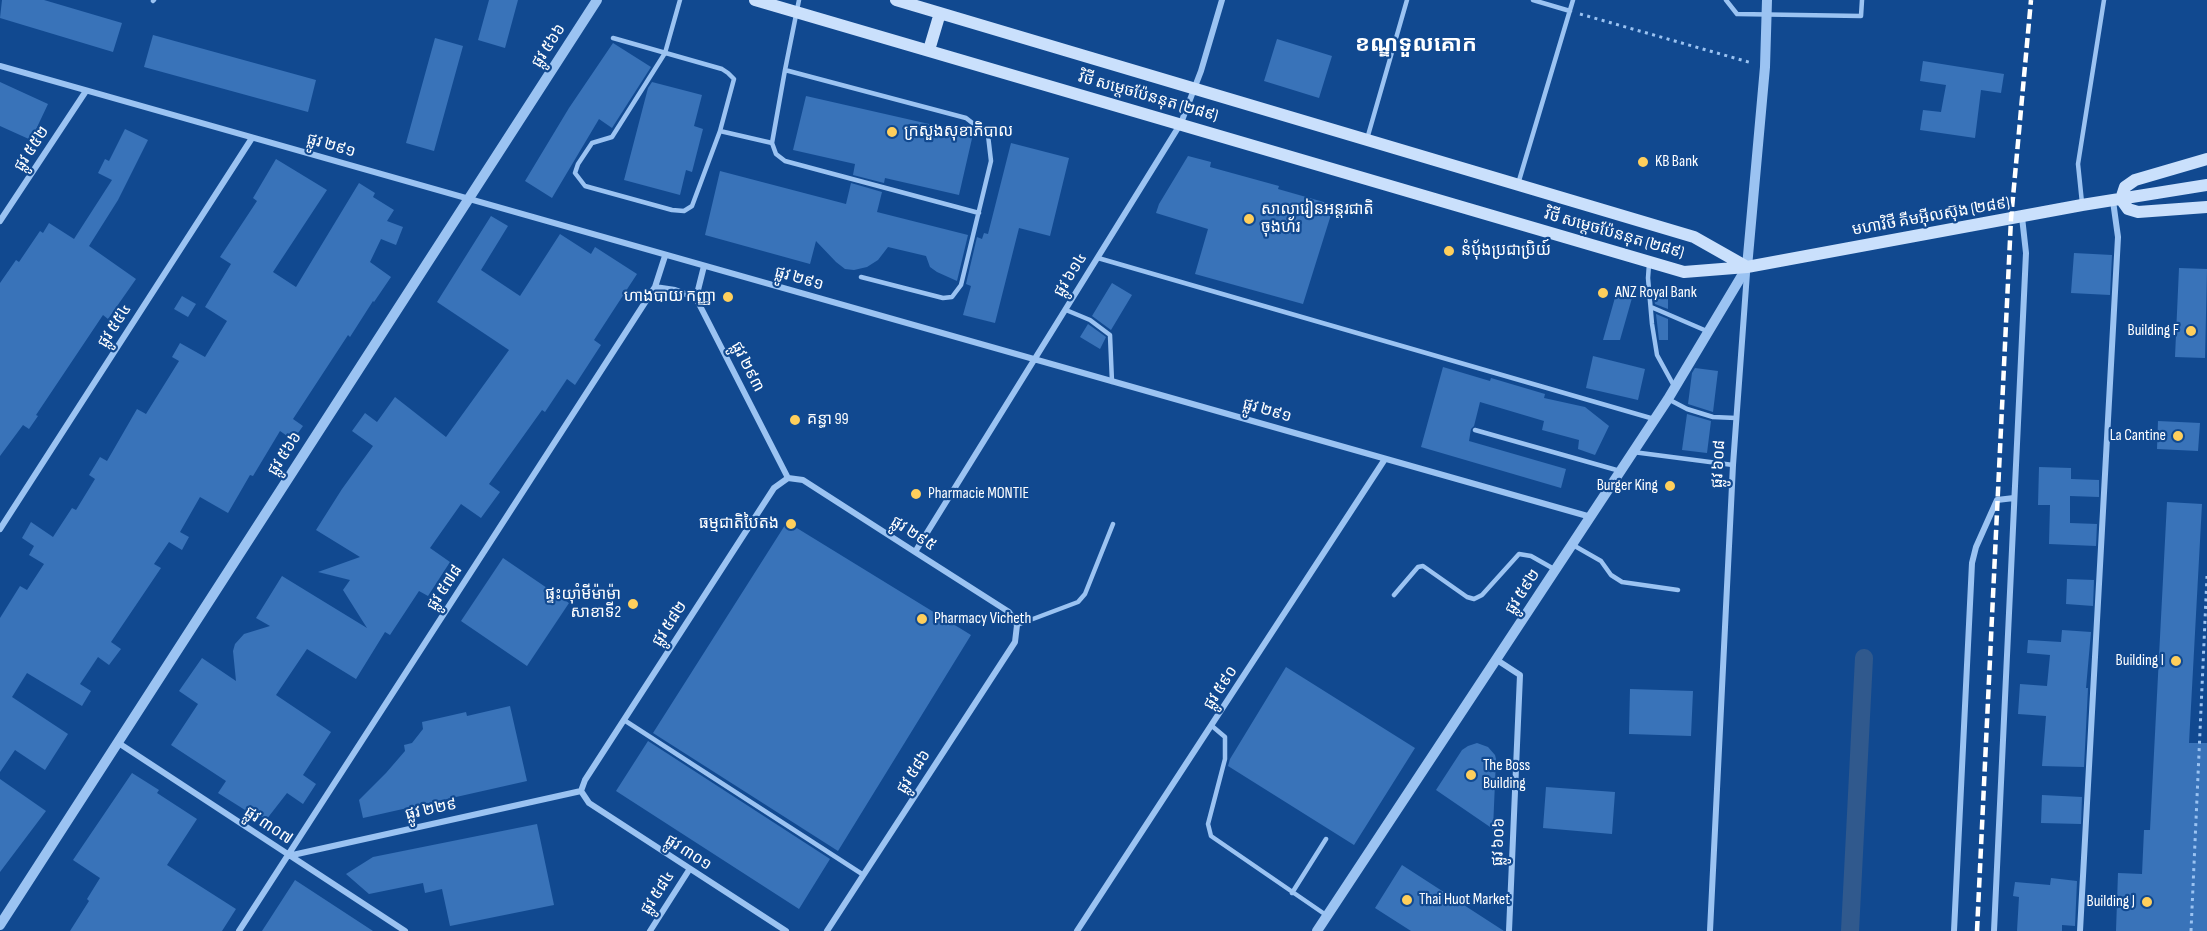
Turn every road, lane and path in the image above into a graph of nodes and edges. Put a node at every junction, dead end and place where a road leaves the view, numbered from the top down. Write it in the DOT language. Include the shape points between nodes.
graph roads {
  1 [pos="597,0"];
  2 [pos="680,0"];
  3 [pos="755,0"];
  4 [pos="897,0"];
  5 [pos="1222,0"];
  6 [pos="1407,0"];
  7 [pos="1533,0"];
  8 [pos="1573,0"];
  9 [pos="1726,0"];
  10 [pos="1767,0"];
  11 [pos="1862,0"];
  12 [pos="2104,0"];
  13 [pos="797,6"];
  14 [pos="1569,10"];
  15 [pos="940,13"];
  16 [pos="1766,14"];
  17 [pos="613,38"];
  18 [pos="929,50"];
  19 [pos="665,53"];
  20 [pos="0,66"];
  21 [pos="1765,67"];
  22 [pos="785,70"];
  23 [pos="1196,88"];
  24 [pos="86,90"];
  25 [pos="1181,123"];
  26 [pos="720,131"];
  27 [pos="252,138"];
  28 [pos="1367,139"];
  29 [pos="772,144"];
  30 [pos="2207,159"];
  31 [pos="1518,184"];
  32 [pos="2207,185"];
  33 [pos="468,199"];
  34 [pos="2117,200"];
  35 [pos="2082,206"];
  36 [pos="2207,207"];
  37 [pos="979,213"];
  38 [pos="2022,218"];
  39 [pos="0,221"];
  40 [pos="665,256"];
  41 [pos="1098,258"];
  42 [pos="1649,262"];
  43 [pos="704,266"];
  44 [pos="1747,267"];
  45 [pos="861,277"];
  46 [pos="655,287"];
  47 [pos="696,298"];
  48 [pos="1651,307"];
  49 [pos="1066,310"];
  50 [pos="1709,332"];
  51 [pos="1035,360"];
  52 [pos="1112,382"];
  53 [pos="1675,388"];
  54 [pos="1668,399"];
  55 [pos="1736,418"];
  56 [pos="1655,420"];
  57 [pos="1475,430"];
  58 [pos="1633,452"];
  59 [pos="1385,459"];
  60 [pos="1733,465"];
  61 [pos="1620,471"];
  62 [pos="788,478"];
  63 [pos="2014,498"];
  64 [pos="1591,517"];
  65 [pos="1113,524"];
  66 [pos="0,529"];
  67 [pos="1572,544"];
  68 [pos="915,552"];
  69 [pos="1556,570"];
  70 [pos="2207,576"];
  71 [pos="1678,590"];
  72 [pos="1394,595"];
  73 [pos="1017,625"];
  74 [pos="1497,660"];
  75 [pos="624,720"];
  76 [pos="1212,726"];
  77 [pos="117,742"];
  78 [pos="581,791"];
  79 [pos="1326,839"];
  80 [pos="288,856"];
  81 [pos="689,870"];
  82 [pos="862,874"];
  83 [pos="1292,893"];
  84 [pos="1327,916"];
  85 [pos="0,925"];
  86 [pos="239,931"];
  87 [pos="405,931"];
  88 [pos="650,931"];
  89 [pos="786,931"];
  90 [pos="827,931"];
  91 [pos="1077,931"];
  92 [pos="1317,931"];
  93 [pos="1509,931"];
  94 [pos="1710,931"];
  95 [pos="1954,931"];
  96 [pos="1994,931"];
  97 [pos="2080,931"];
  98 [pos="2191,931"];
  1 -- 33 [label="street, ផ្លូវ ៥៦៦"];
  2 -- 19 [label="lane"];
  3 -- 13 [label="main road, វិថី សម្តេចប៉ែននុត (២៨៩)"];
  4 -- 15 [label="main road, វិថី សម្តេចប៉ែននុត (២៨៩)"];
  5 -- 23 [label="street, ផ្លូវ ៦១៤"];
  6 -- 28 [label="lane"];
  7 -- 14 [label="lane"];
  8 -- 14 [label="lane"];
  9 -- 16 [label="lane" via="1737,14"];
  10 -- 16 [label="street, ផ្លូវ ៦០៨"];
  11 -- 16 [label="lane" via="1861,16"];
  12 -- 35 [label="lane" via="2078,164"];
  13 -- 18 [label="main road, វិថី សម្តេចប៉ែននុត (២៨៩)"];
  13 -- 22 [label="lane"];
  14 -- 21 [label="path"];
  14 -- 31 [label="lane"];
  15 -- 18 [label="main road"];
  15 -- 23 [label="main road, វិថី សម្តេចប៉ែននុត (២៨៩)"];
  16 -- 21 [label="street, ផ្លូវ ៦០៨"];
  17 -- 19 [label="lane"];
  18 -- 25 [label="main road, វិថី សម្តេចប៉ែននុត (២៨៩)"];
  19 -- 26 [label="lane" via="722,69 734,79"];
  19 -- 26 [label="lane" via="612,137 592,143 575,173 585,186 684,211 692,206"];
  20 -- 24 [label="street, ផ្លូវ ២៩១"];
  21 -- 44 [label="street, ផ្លូវ ៦០៨"];
  22 -- 29 [label="lane"];
  22 -- 37 [label="lane" via="966,118 988,135 991,161"];
  23 -- 25 [label="street, ផ្លូវ ៦១៤"];
  23 -- 28 [label="main road, វិថី សម្តេចប៉ែននុត (២៨៩)"];
  24 -- 27 [label="street, ផ្លូវ ២៩១"];
  24 -- 39 [label="street, ផ្លូវ ៥៥២"];
  25 -- 41 [label="street, ផ្លូវ ៦១៤"];
  25 -- 42 [label="main road, វិថី សម្តេចប៉ែននុត (២៨៩)"];
  26 -- 29 [label="lane"];
  27 -- 33 [label="street, ផ្លូវ ២៩១"];
  27 -- 66 [label="street, ផ្លូវ ៥៥៤"];
  28 -- 31 [label="main road, វិថី សម្តេចប៉ែននុត (២៨៩)"];
  29 -- 37 [label="lane" via="785,161"];
  30 -- 34 [label="main road" via="2135,180"];
  31 -- 44 [label="main road, វិថី សម្តេចប៉ែននុត (២៨៩)" via="1694,237"];
  32 -- 34 [label="main road, មហាវិថី គីមអ៊ីលស៊ុង (២៨៩)"];
  33 -- 40 [label="street, ផ្លូវ ២៩១"];
  33 -- 77 [label="street, ផ្លូវ ៥៦៦"];
  34 -- 35 [label="main road, មហាវិថី គីមអ៊ីលស៊ុង (២៨៩)"];
  34 -- 36 [label="main road" via="2138,212"];
  34 -- 97 [label="street"];
  35 -- 38 [label="main road, មហាវិថី គីមអ៊ីលស៊ុង (២៨៩)"];
  37 -- 45 [label="lane" via="961,285 952,297"];
  38 -- 44 [label="main road, មហាវិថី គីមអ៊ីលស៊ុង (២៨៩)"];
  38 -- 63 [label="street" via="2026,253"];
  40 -- 43 [label="street, ផ្លូវ ២៩១"];
  40 -- 46 [label="street, ផ្លូវ ៥៧៨"];
  41 -- 49 [label="street, ផ្លូវ ៦១៤"];
  41 -- 56 [label="lane"];
  42 -- 44 [label="main road, វិថី សម្តេចប៉ែននុត (២៨៩)" via="1684,272"];
  42 -- 48 [label="lane"];
  43 -- 47 [label="street"];
  43 -- 51 [label="street, ផ្លូវ ២៩១"];
  44 -- 50 [label="street, ផ្លូវ ៥៩២"];
  44 -- 55 [label="street, ផ្លូវ ៦០៨"];
  46 -- 47 [label="street"];
  46 -- 80 [label="street, ផ្លូវ ៥៧៨"];
  47 -- 62 [label="street, ផ្លូវ ២៩៣"];
  48 -- 50 [label="lane"];
  48 -- 53 [label="lane" via="1657,355"];
  49 -- 51 [label="street, ផ្លូវ ៦១៤"];
  49 -- 52 [label="lane" via="1090,320 1110,335"];
  50 -- 53 [label="street, ផ្លូវ ៥៩២"];
  51 -- 52 [label="street, ផ្លូវ ២៩១"];
  51 -- 68 [label="street, ផ្លូវ ៦១៤"];
  52 -- 59 [label="street, ផ្លូវ ២៩១"];
  53 -- 54 [label="street, ផ្លូវ ៥៩២"];
  54 -- 55 [label="lane" via="1713,417"];
  54 -- 56 [label="street, ផ្លូវ ៥៩២"];
  55 -- 60 [label="street, ផ្លូវ ៦០៨"];
  56 -- 58 [label="street, ផ្លូវ ៥៩២"];
  57 -- 61 [label="lane"];
  58 -- 60 [label="lane"];
  58 -- 61 [label="street, ផ្លូវ ៥៩២"];
  59 -- 64 [label="street, ផ្លូវ ២៩១"];
  59 -- 76 [label="street, ផ្លូវ ៥៩០"];
  60 -- 94 [label="street, ផ្លូវ ៦០៨"];
  61 -- 64 [label="street, ផ្លូវ ៥៩២"];
  62 -- 68 [label="street, ផ្លូវ ២៩៥" via="803,480"];
  62 -- 75 [label="street, ផ្លូវ ៥៨២" via="774,488"];
  63 -- 95 [label="street" via="1998,500 1972,564"];
  63 -- 96 [label="street"];
  64 -- 67 [label="street, ផ្លូវ ៥៩២"];
  65 -- 73 [label="lane" via="1085,594 1078,602"];
  67 -- 69 [label="street, ផ្លូវ ៥៩២"];
  67 -- 71 [label="lane" via="1601,561 1622,582"];
  68 -- 73 [label="street, ផ្លូវ ២៩៥" via="1009,612"];
  69 -- 72 [label="lane" via="1519,554 1482,596 1474,599 1423,566"];
  69 -- 74 [label="street, ផ្លូវ ៥៩២"];
  70 -- 98 [label="path"];
  73 -- 82 [label="street, ផ្លូវ ៥៨៦" via="1015,642"];
  74 -- 84 [label="street, ផ្លូវ ៥៩២"];
  74 -- 93 [label="street, ផ្លូវ ៦០៦" via="1520,675"];
  75 -- 78 [label="street, ផ្លូវ ៥៨២"];
  75 -- 82 [label="lane"];
  76 -- 83 [label="lane" via="1225,737 1225,759 1208,824 1211,836"];
  76 -- 91 [label="street, ផ្លូវ ៥៩០"];
  77 -- 80 [label="street, ផ្លូវ ៣០៧"];
  77 -- 85 [label="street, ផ្លូវ ៥៦៦"];
  78 -- 80 [label="street, ផ្លូវ ២២៩"];
  78 -- 81 [label="street, ផ្លូវ ៣០១" via="589,803"];
  79 -- 83 [label="lane"];
  80 -- 86 [label="street, ផ្លូវ ៥៧៨"];
  80 -- 87 [label="street, ផ្លូវ ៣០៧"];
  81 -- 88 [label="street, ផ្លូវ ៥៨៤"];
  81 -- 89 [label="street, ផ្លូវ ៣០១"];
  82 -- 90 [label="street, ផ្លូវ ៥៨៦"];
  83 -- 84 [label="lane"];
  84 -- 92 [label="street, ផ្លូវ ៥៩២"];
}
